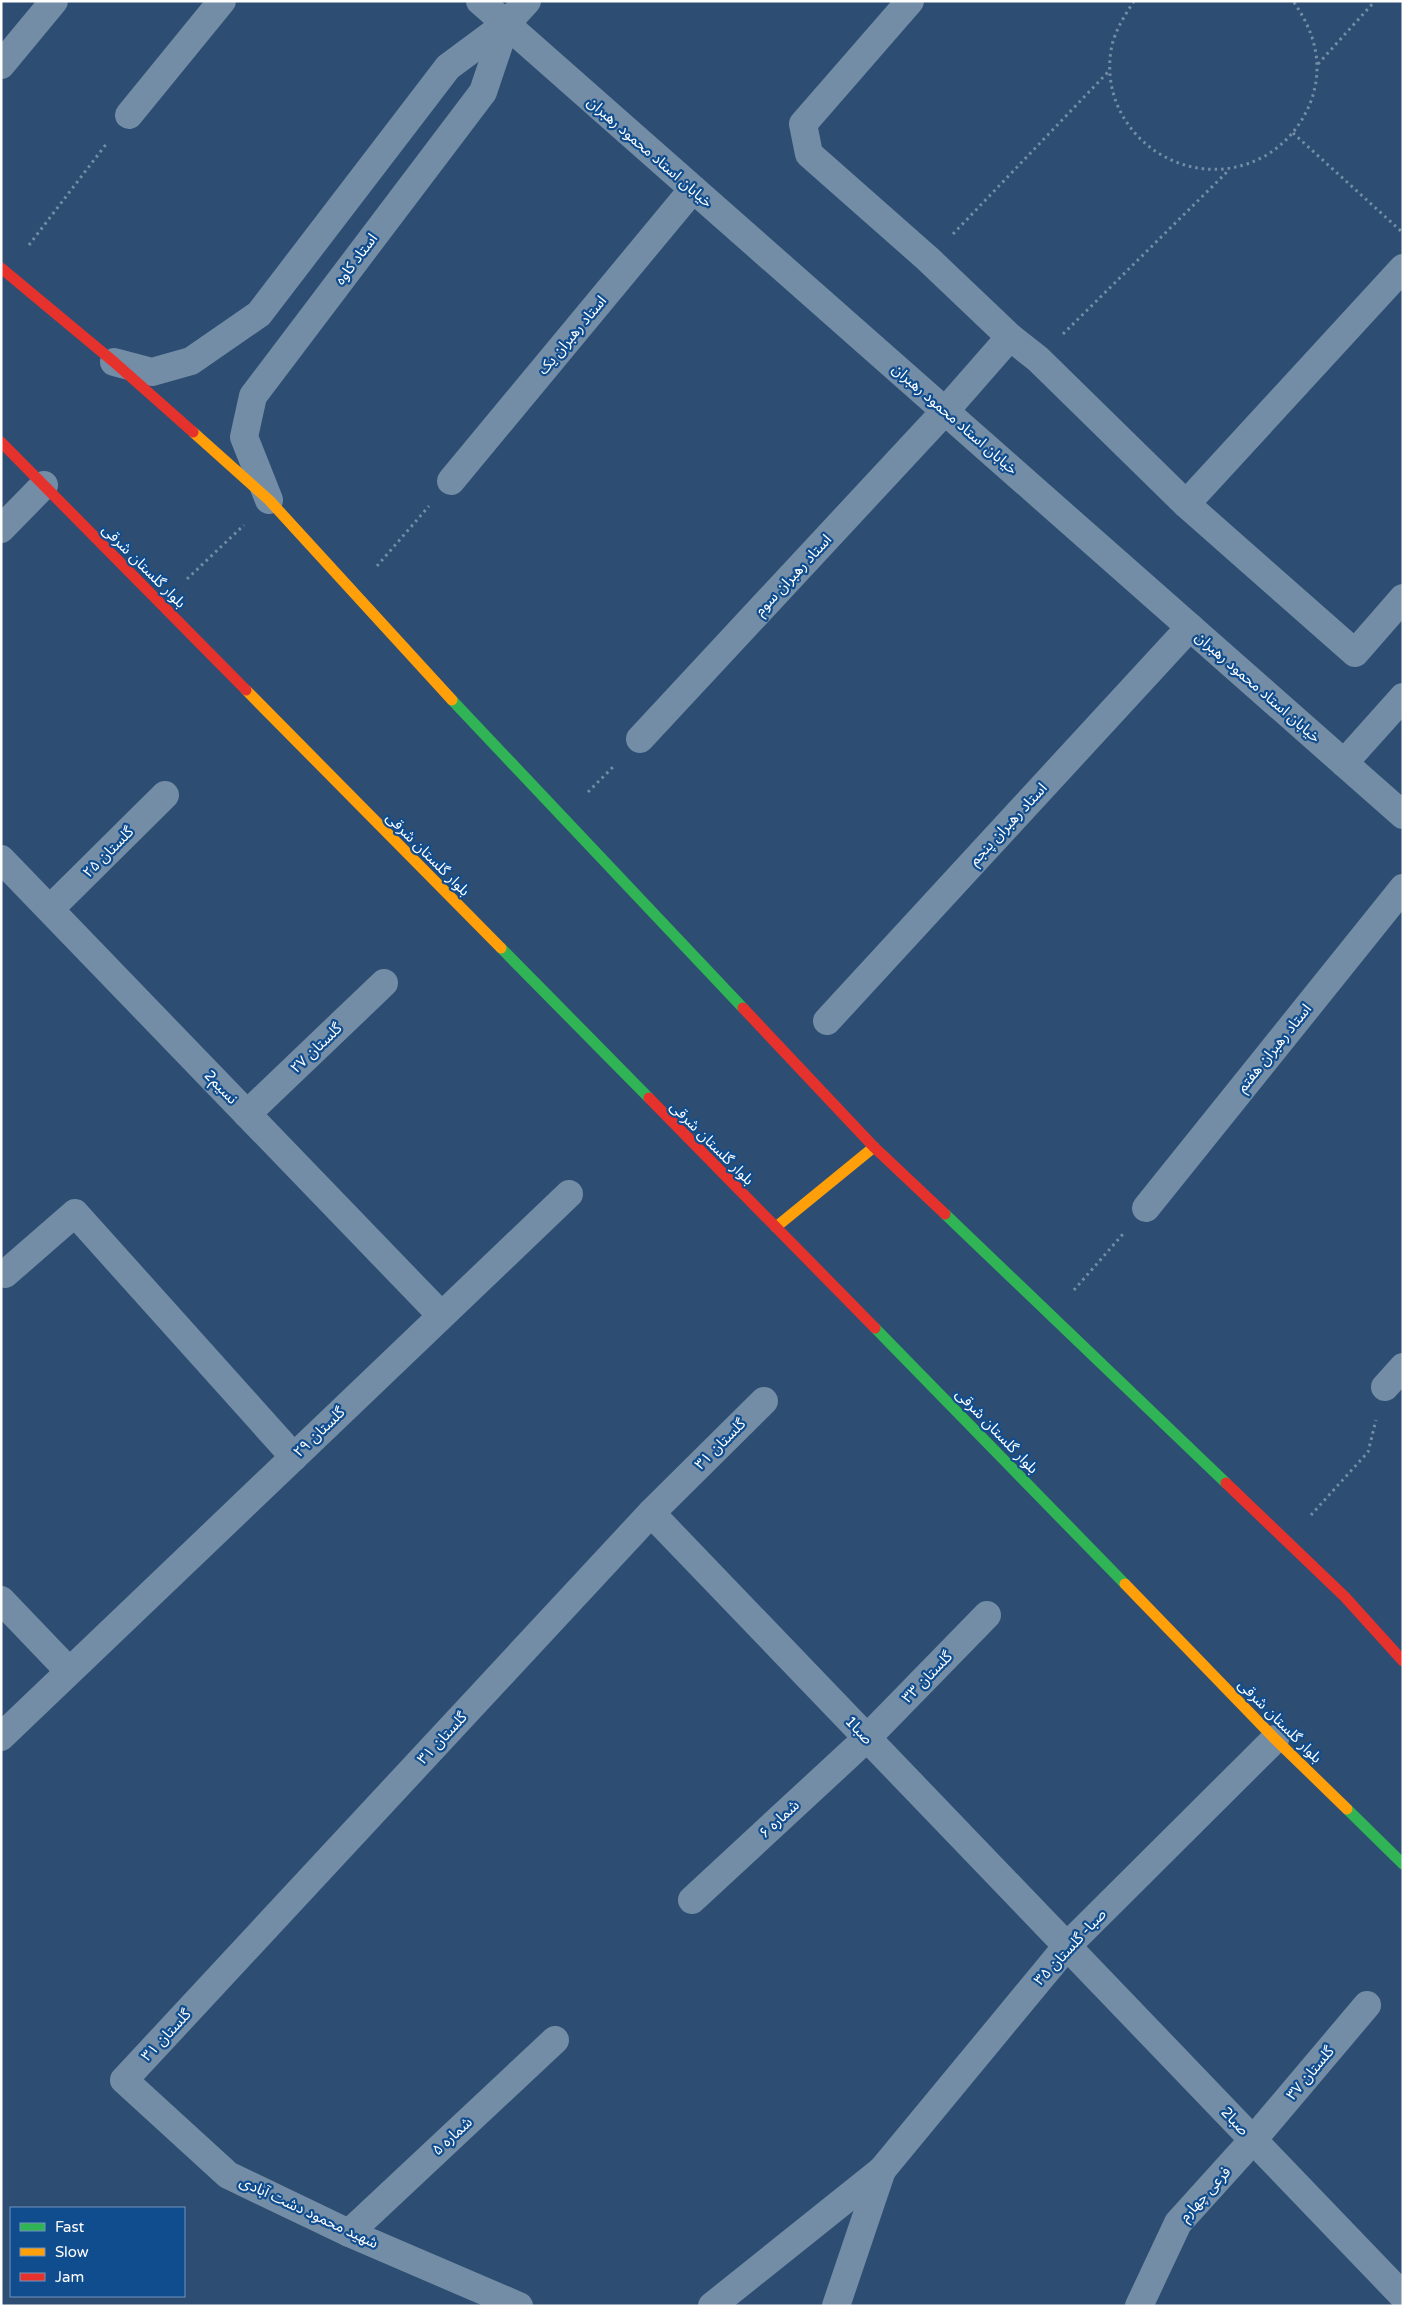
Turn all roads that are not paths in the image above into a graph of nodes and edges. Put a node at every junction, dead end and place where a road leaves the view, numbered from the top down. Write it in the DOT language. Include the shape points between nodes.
graph roads {
  1 [pos="54,1"];
  2 [pos="222,1"];
  3 [pos="480,1"];
  4 [pos="526,1"];
  5 [pos="910,1"];
  6 [pos="506,24"];
  7 [pos="1,65"];
  8 [pos="129,115"];
  9 [pos="693,189"];
  10 [pos="1403,268"];
  11 [pos="4,270"];
  12 [pos="1010,337"];
  13 [pos="114,362"];
  14 [pos="946,410"];
  15 [pos="1,442"];
  16 [pos="451,482"];
  17 [pos="44,485"];
  18 [pos="269,500"];
  19 [pos="1186,504"];
  20 [pos="1,529"];
  21 [pos="1403,598"];
  22 [pos="1190,627"];
  23 [pos="1403,697"];
  24 [pos="640,739"];
  25 [pos="1344,763"];
  26 [pos="165,795"];
  27 [pos="1403,814"];
  28 [pos="1,858"];
  29 [pos="1403,888"];
  30 [pos="50,909"];
  31 [pos="384,983"];
  32 [pos="827,1021"];
  33 [pos="247,1114"];
  34 [pos="874,1147"];
  35 [pos="570,1194"];
  36 [pos="1146,1208"];
  37 [pos="776,1227"];
  38 [pos="5,1274"];
  39 [pos="442,1315"];
  40 [pos="764,1401"];
  41 [pos="294,1457"];
  42 [pos="651,1513"];
  43 [pos="1,1600"];
  44 [pos="987,1615"];
  45 [pos="1403,1661"];
  46 [pos="69,1671"];
  47 [pos="1,1737"];
  48 [pos="867,1738"];
  49 [pos="1276,1739"];
  50 [pos="1403,1864"];
  51 [pos="692,1900"];
  52 [pos="1067,1946"];
  53 [pos="1367,2006"];
  54 [pos="555,2040"];
  55 [pos="124,2080"];
  56 [pos="1254,2140"];
  57 [pos="882,2170"];
  58 [pos="349,2233"];
  59 [pos="1403,2296"];
  60 [pos="480,2297"];
  61 [pos="519,2306"];
  62 [pos="712,2306"];
  63 [pos="836,2306"];
  64 [pos="1139,2306"];
  1 -- 7 [label="street"];
  2 -- 8 [label="street"];
  3 -- 6 [label="street, خیابان استاد محمود رهبران"];
  4 -- 6 [label="street, استاد کاوه"];
  5 -- 12 [label="street" via="803,124 809,154"];
  6 -- 9 [label="street, خیابان استاد محمود رهبران"];
  6 -- 13 [label="street, استاد کاوه" via="448,67 259,314 191,360 152,372"];
  6 -- 18 [label="street, استاد کاوه" via="482,92 253,396 244,438"];
  9 -- 14 [label="street, خیابان استاد محمود رهبران"];
  9 -- 16 [label="street, استاد رهبران یک"];
  10 -- 19 [label="street"];
  11 -- 13 [label="main road"];
  12 -- 14 [label="street, استاد رهبران سوم"];
  12 -- 19 [label="street" via="1038,359"];
  13 -- 18 [label="main road"];
  14 -- 22 [label="street, خیابان استاد محمود رهبران"];
  14 -- 24 [label="street, استاد رهبران سوم"];
  15 -- 17 [label="main road, بلوار گلستان شرقی"];
  17 -- 20 [label="street"];
  17 -- 37 [label="main road, بلوار گلستان شرقی"];
  18 -- 34 [label="main road"];
  19 -- 21 [label="street" via="1355,653"];
  22 -- 25 [label="street, خیابان استاد محمود رهبران"];
  22 -- 32 [label="street, استاد رهبران پنجم"];
  23 -- 25 [label="street"];
  25 -- 27 [label="street, خیابان استاد محمود رهبران"];
  26 -- 30 [label="street, گلستان ۲۵"];
  28 -- 30 [label="street, نسیم2"];
  29 -- 36 [label="street, استاد رهبران هفتم"];
  30 -- 33 [label="street, نسیم2"];
  31 -- 33 [label="street, گلستان ۲۷"];
  33 -- 39 [label="street, نسیم2"];
  34 -- 37 [label="main road"];
  34 -- 45 [label="main road" via="1345,1597"];
  35 -- 39 [label="street, گلستان ۲۹"];
  37 -- 49 [label="main road, بلوار گلستان شرقی"];
  38 -- 41 [label="street" via="75,1213"];
  39 -- 41 [label="street, گلستان ۲۹"];
  40 -- 42 [label="street, گلستان ۳۱"];
  41 -- 46 [label="street, گلستان ۲۹"];
  42 -- 48 [label="street, صبا1"];
  42 -- 55 [label="street, گلستان ۳۱"];
  43 -- 46 [label="street"];
  44 -- 48 [label="street, گلستان ۳۳"];
  46 -- 47 [label="street, گلستان ۲۹"];
  48 -- 51 [label="street, شماره ۶"];
  48 -- 52 [label="street, صبا1"];
  49 -- 50 [label="main road, بلوار گلستان شرقی"];
  49 -- 52 [label="street, صبا- گلستان ۳۵"];
  52 -- 56 [label="street, صبا2"];
  52 -- 57 [label="street, صبا- گلستان ۳۵"];
  53 -- 56 [label="street, گلستان ۳۷"];
  54 -- 58 [label="street, شماره ۵"];
  55 -- 58 [label="street, شهید محمود دشت آبادی" via="228,2175"];
  56 -- 59 [label="street, صبا2"];
  56 -- 64 [label="street, فرعی چهارم" via="1178,2223"];
  57 -- 62 [label="street"];
  57 -- 63 [label="street"];
  58 -- 60 [label="street, شهید محمود دشت آبادی"];
  60 -- 61 [label="street, شهید محمود دشت آبادی"];
}
